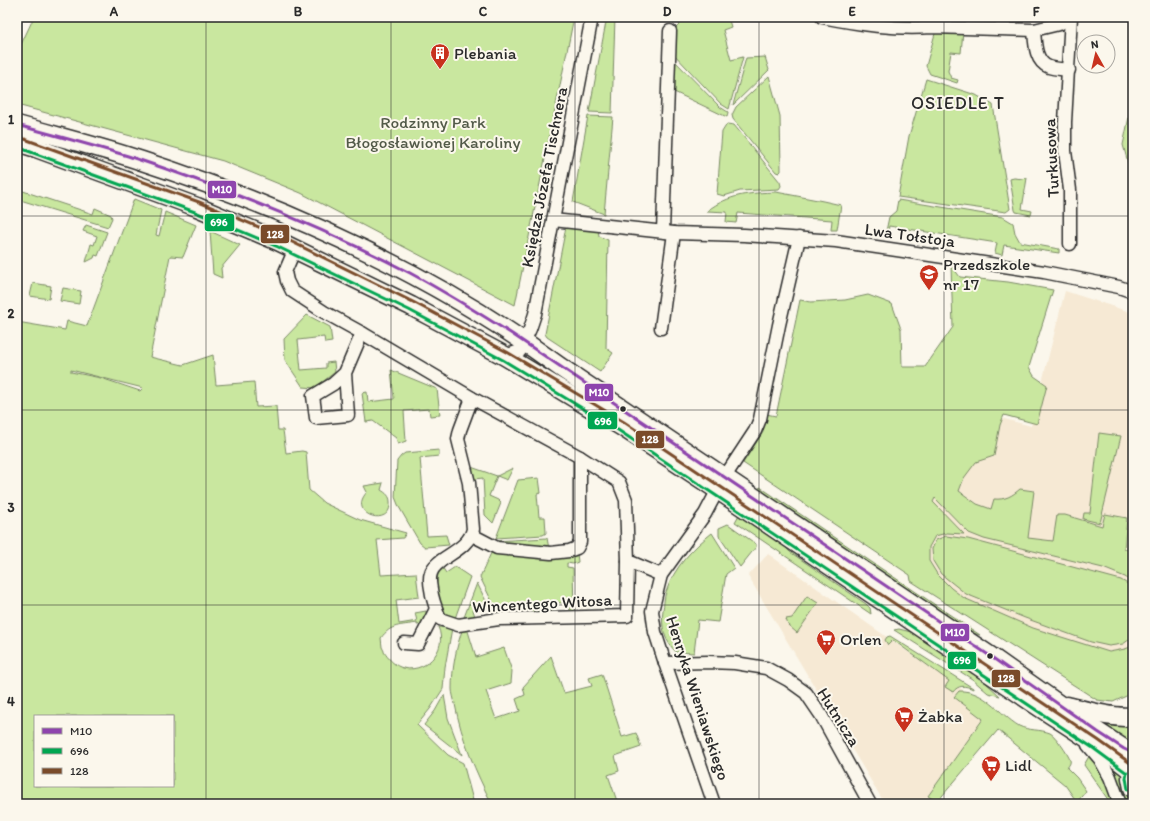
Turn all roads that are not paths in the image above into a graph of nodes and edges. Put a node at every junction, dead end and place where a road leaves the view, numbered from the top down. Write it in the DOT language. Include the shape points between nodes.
graph roads {
  1 [pos="592,17"];
  2 [pos="822,17"];
  3 [pos="1071,17"];
  4 [pos="1034,30"];
  5 [pos="670,31"];
  6 [pos="1069,70"];
  7 [pos="17,126"];
  8 [pos="17,142"];
  9 [pos="553,220"];
  10 [pos="669,232"];
  11 [pos="799,238"];
  12 [pos="1070,244"];
  13 [pos="297,250"];
  14 [pos="400,268"];
  15 [pos="1133,292"];
  16 [pos="386,293"];
  17 [pos="446,294"];
  18 [pos="434,318"];
  19 [pos="661,328"];
  20 [pos="362,333"];
  21 [pos="526,342"];
  22 [pos="505,356"];
  23 [pos="345,373"];
  24 [pos="472,398"];
  25 [pos="580,457"];
  26 [pos="721,484"];
  27 [pos="472,535"];
  28 [pos="628,561"];
  29 [pos="661,575"];
  30 [pos="436,609"];
  31 [pos="404,643"];
  32 [pos="665,663"];
  33 [pos="1059,705"];
  34 [pos="1133,716"];
  35 [pos="1078,733"];
  36 [pos="1133,753"];
  37 [pos="1132,776"];
  38 [pos="714,804"];
  39 [pos="870,804"];
  40 [pos="1120,804"];
  1 -- 9 [label="street, Księdza Józefa Tischnera"];
  2 -- 4 [label="street, Turkusowa" via="887,27"];
  3 -- 4 [label="street, Turkusowa" via="1059,24"];
  3 -- 6 [label="street, Turkusowa"];
  4 -- 6 [label="street" via="1035,47 1044,65"];
  5 -- 10 [label="street"];
  6 -- 12 [label="street, Turkusowa" via="1065,151 1070,190"];
  7 -- 14 [label="street" via="142,160 239,195 342,239"];
  8 -- 13 [label="street" via="196,206"];
  9 -- 10 [label="street, Lwa Tołstoja"];
  9 -- 21 [label="street, Księdza Józefa Tischnera"];
  10 -- 11 [label="street, Lwa Tołstoja"];
  10 -- 19 [label="street"];
  11 -- 15 [label="street, Lwa Tołstoja" via="836,241 1044,272"];
  11 -- 26 [label="street" via="760,419"];
  13 -- 16 [label="street"];
  13 -- 20 [label="street, Wincentego Witosa" via="285,272 292,291"];
  14 -- 16 [label="street" via="403,280 397,290"];
  14 -- 17 [label="street"];
  16 -- 18 [label="street"];
  17 -- 18 [label="street" via="436,298 432,307"];
  17 -- 21 [label="street"];
  18 -- 22 [label="street"];
  20 -- 23 [label="street"];
  20 -- 24 [label="street, Wincentego Witosa"];
  21 -- 22 [label="street" via="520,352"];
  21 -- 26 [label="street"];
  22 -- 26 [label="street"];
  24 -- 25 [label="street, Wincentego Witosa"];
  24 -- 27 [label="street" via="458,436 469,483"];
  25 -- 27 [label="street" via="580,542 577,548 551,553 497,548"];
  25 -- 28 [label="street, Wincentego Witosa" via="619,482 626,500"];
  26 -- 29 [label="street, Henryka Wieniawskiego" via="705,514"];
  26 -- 33 [label="street" via="970,643"];
  26 -- 35 [label="street"];
  27 -- 30 [label="street" via="432,571 431,588"];
  28 -- 29 [label="street"];
  28 -- 30 [label="street, Wincentego Witosa" via="627,616 499,619 458,625 440,618"];
  29 -- 32 [label="street, Henryka Wieniawskiego" via="652,611 655,632"];
  30 -- 31 [label="street" via="418,644"];
  32 -- 38 [label="street, Henryka Wieniawskiego"];
  32 -- 39 [label="street, Hutnicza" via="735,663 766,668 788,680 806,693 821,715"];
  33 -- 34 [label="street" via="1109,715"];
  33 -- 36 [label="street"];
  35 -- 37 [label="street" via="1093,741"];
  35 -- 40 [label="street" via="1100,759"];
}
